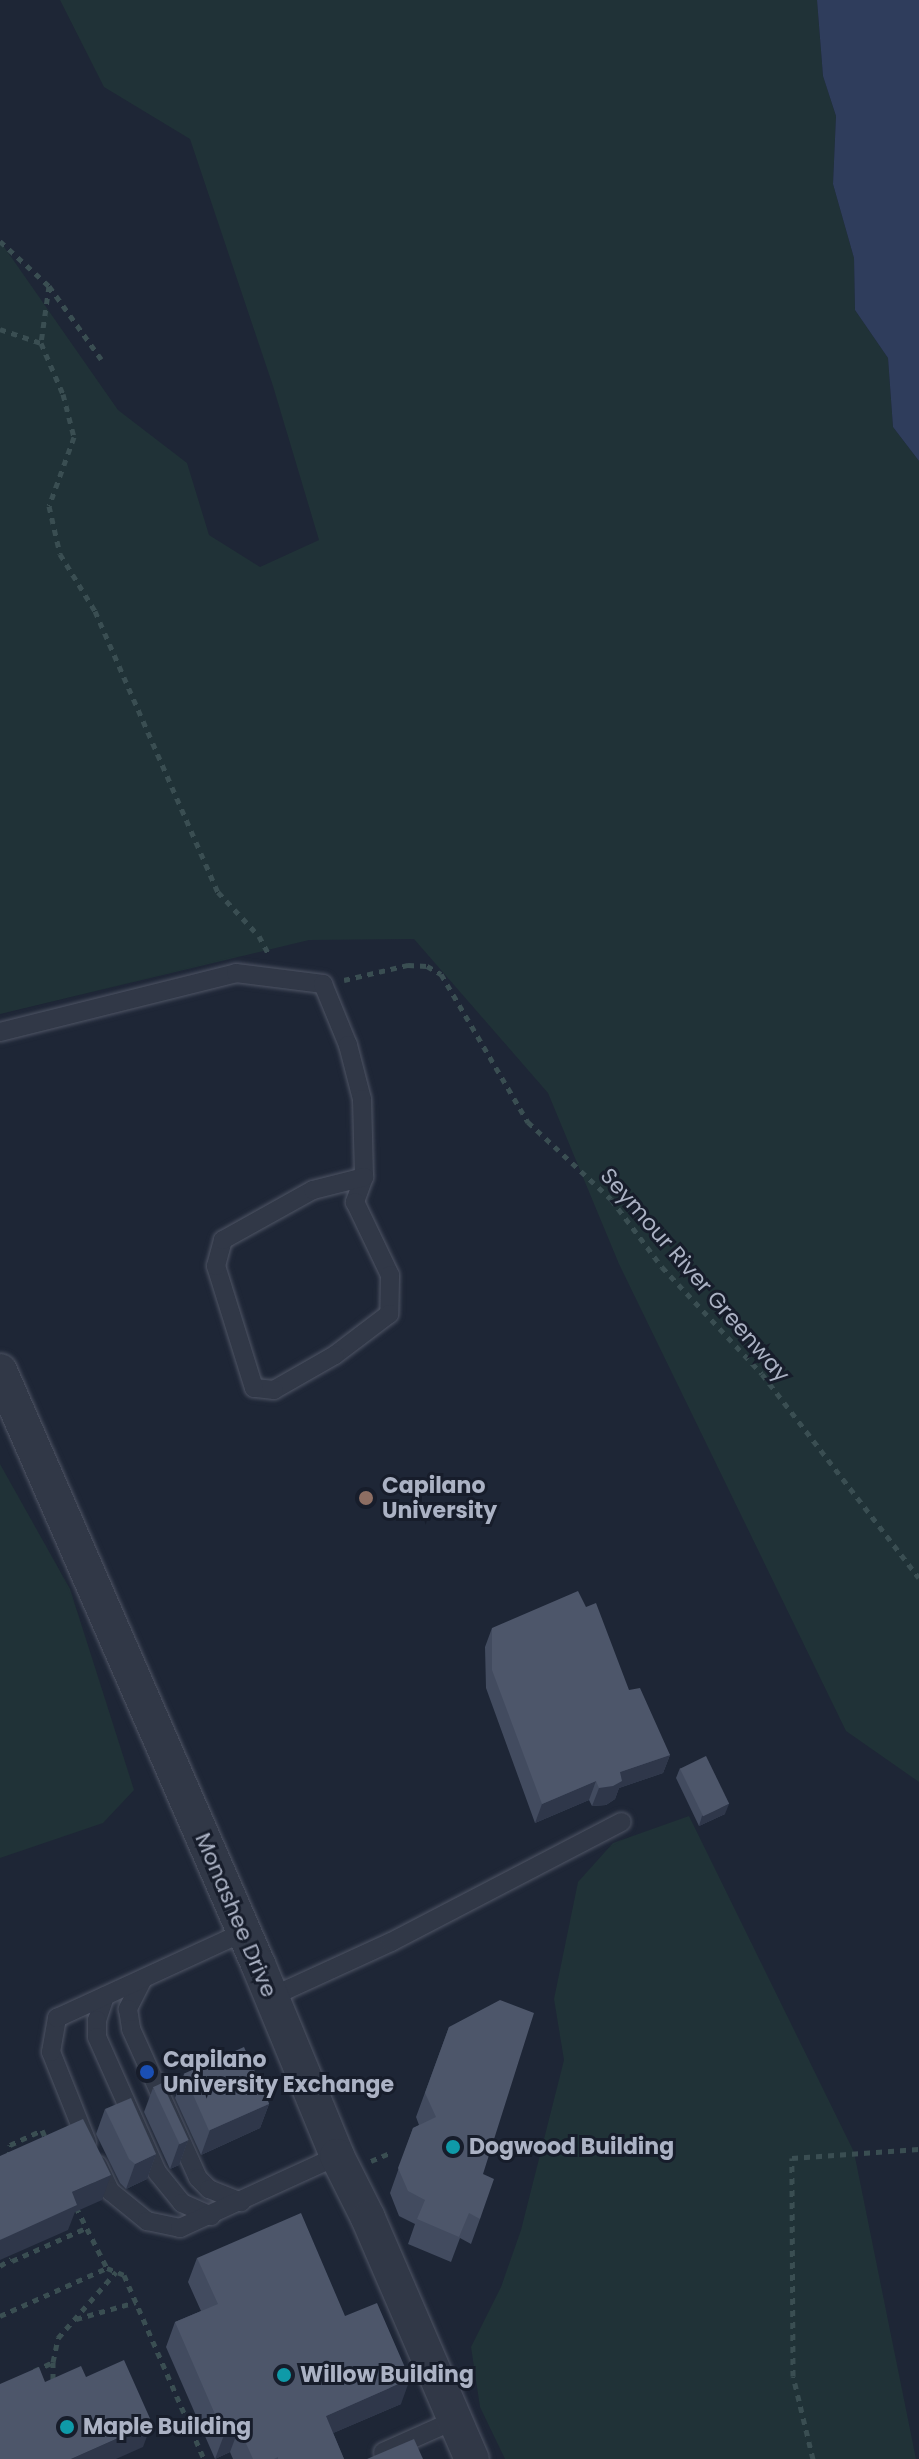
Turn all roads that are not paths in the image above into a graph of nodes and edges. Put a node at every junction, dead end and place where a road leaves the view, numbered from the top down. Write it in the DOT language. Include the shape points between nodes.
graph roads {
  1 [pos="0,1032"];
  2 [pos="364,1177"];
  3 [pos="0,1371"];
  4 [pos="622,1822"];
  5 [pos="244,1932"];
  6 [pos="143,1979"];
  7 [pos="105,1996"];
  8 [pos="271,1997"];
  9 [pos="350,2160"];
  10 [pos="241,2202"];
  11 [pos="211,2216"];
  12 [pos="455,2420"];
  13 [pos="383,2452"];
  14 [pos="472,2459"];
  1 -- 2 [label="lane" via="236,973 323,984 348,1045 362,1099"];
  2 -- 2 [label="lane" via="355,1202 390,1275 389,1314 335,1355 274,1390 254,1388 216,1266 223,1240 313,1190"];
  3 -- 5 [label="street, Monashee Drive"];
  4 -- 8 [label="lane" via="391,1942"];
  5 -- 6 [label="lane"];
  5 -- 8 [label="street, Monashee Drive"];
  6 -- 7 [label="lane"];
  6 -- 10 [label="lane" via="128,2009 131,2029 198,2178 209,2189"];
  7 -- 11 [label="lane" via="97,2037 157,2172 182,2203"];
  7 -- 11 [label="lane" via="57,2018 51,2052 110,2191 147,2221 180,2228"];
  8 -- 9 [label="street, Monashee Drive"];
  9 -- 10 [label="lane"];
  9 -- 12 [label="street, Monashee Drive" via="368,2218"];
  10 -- 11 [label="lane"];
  12 -- 13 [label="lane"];
  12 -- 14 [label="street, Monashee Drive"];
}
